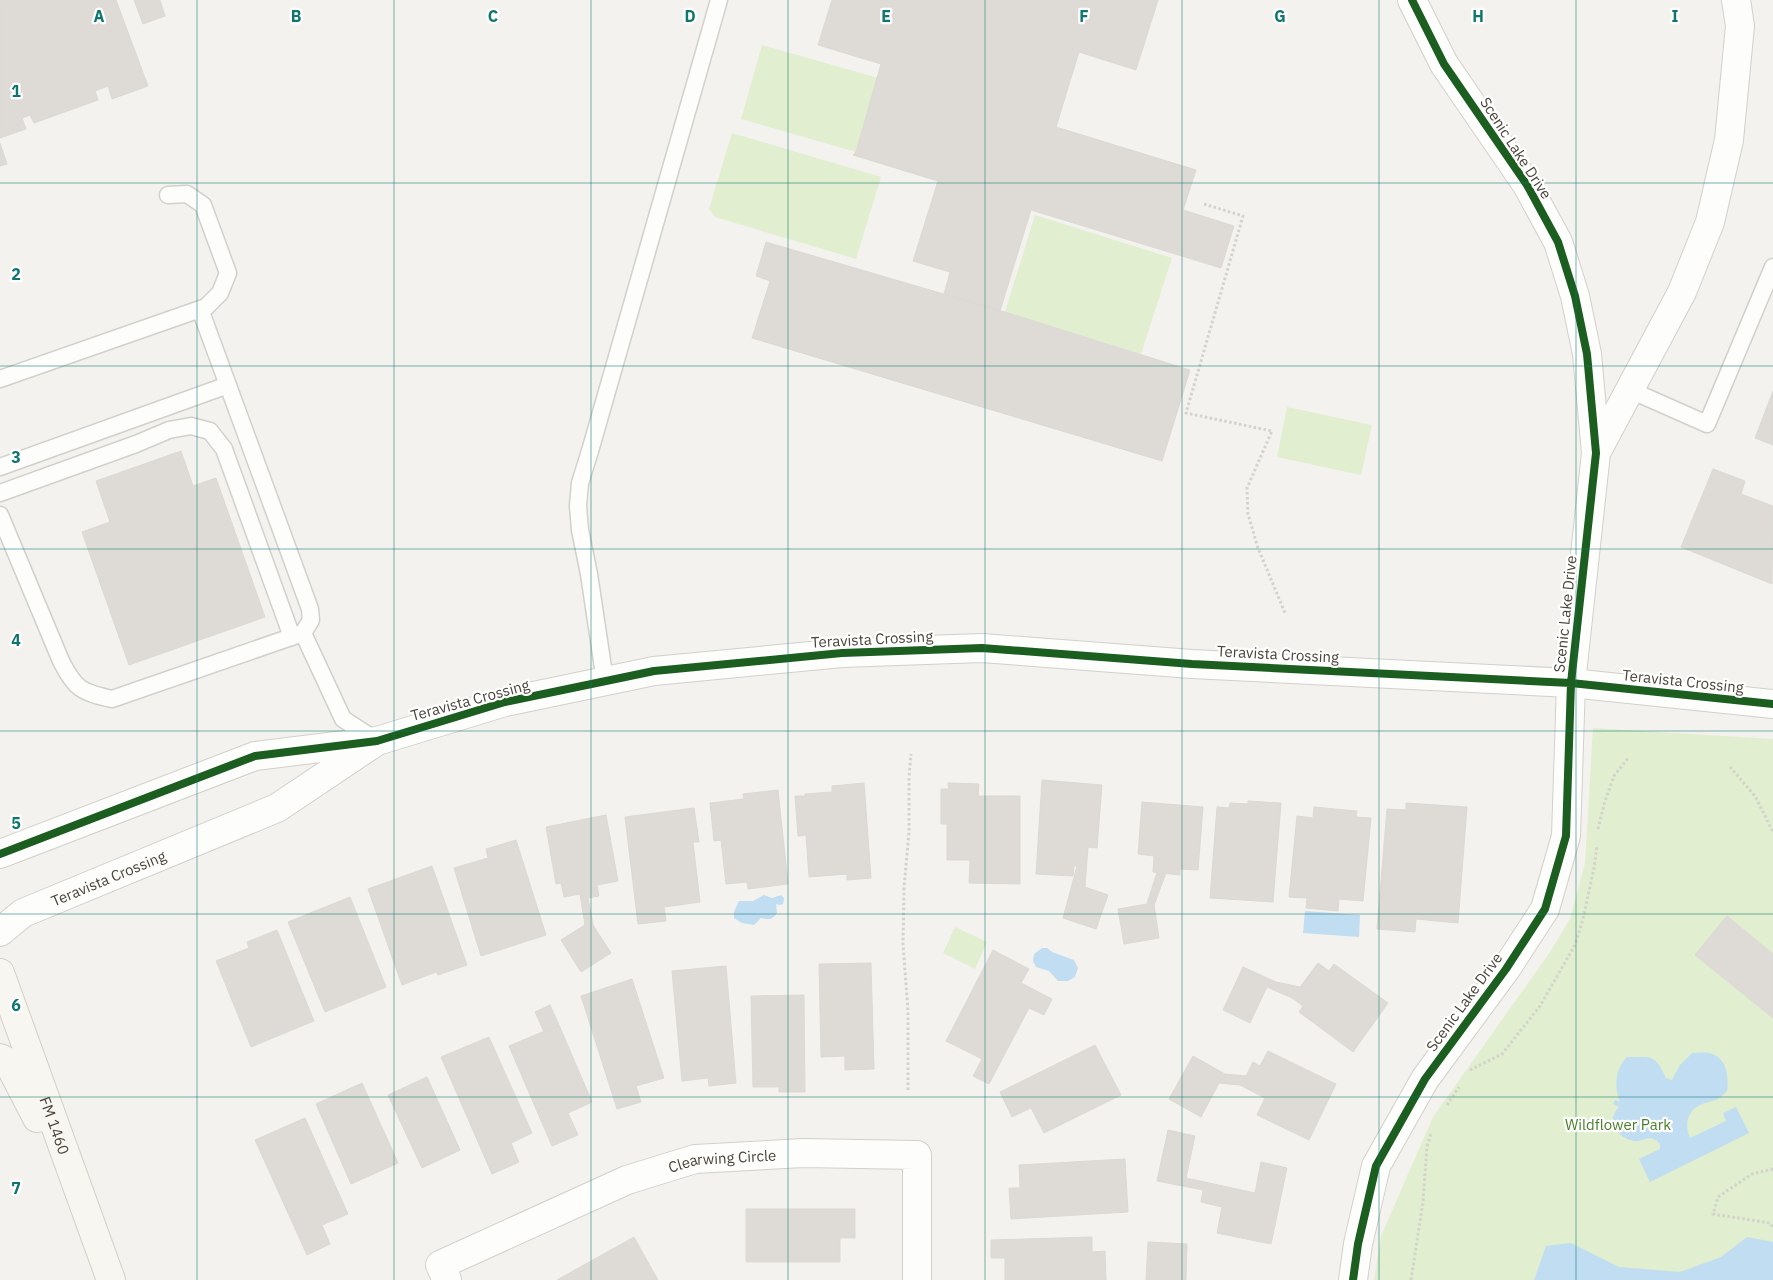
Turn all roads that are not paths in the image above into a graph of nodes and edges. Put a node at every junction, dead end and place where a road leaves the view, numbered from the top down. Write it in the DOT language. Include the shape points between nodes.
graph roads {
  1 [pos="719,0"];
  2 [pos="1412,0"];
  3 [pos="1736,0"];
  4 [pos="168,195"];
  5 [pos="1773,266"];
  6 [pos="200,309"];
  7 [pos="0,380"];
  8 [pos="228,385"];
  9 [pos="1630,390"];
  10 [pos="1596,453"];
  11 [pos="0,467"];
  12 [pos="0,494"];
  13 [pos="0,515"];
  14 [pos="297,635"];
  15 [pos="606,681"];
  16 [pos="1571,684"];
  17 [pos="1773,704"];
  18 [pos="377,741"];
  19 [pos="0,854"];
  20 [pos="0,932"];
  21 [pos="0,973"];
  22 [pos="0,1058"];
  23 [pos="83,1203"];
  24 [pos="111,1280"];
  25 [pos="447,1280"];
  26 [pos="917,1280"];
  27 [pos="1353,1280"];
  1 -- 15 [label="lane" via="580,484 580,530"];
  2 -- 10 [label="street, Scenic Lake Drive" via="1444,64 1527,185 1558,242 1575,296 1587,354"];
  3 -- 9 [label="street, Scenic Lake Drive" via="1740,26 1729,140 1710,222 1682,292"];
  4 -- 6 [label="lane" via="187,194 203,205 228,273 220,293"];
  5 -- 9 [label="lane" via="1707,424"];
  6 -- 7 [label="lane"];
  6 -- 8 [label="lane"];
  8 -- 11 [label="lane"];
  8 -- 14 [label="lane" via="310,609 311,620"];
  9 -- 10 [label="street, Scenic Lake Drive"];
  10 -- 16 [label="street, Scenic Lake Drive"];
  12 -- 14 [label="lane" via="169,430 191,426 210,431 224,449"];
  13 -- 14 [label="lane" via="61,661 71,680 88,693 112,699"];
  14 -- 18 [label="lane" via="343,719"];
  15 -- 16 [label="street, Teravista Crossing" via="654,671 842,653 982,648 1192,664"];
  15 -- 18 [label="street, Teravista Crossing" via="505,702"];
  16 -- 17 [label="street, Teravista Crossing"];
  16 -- 27 [label="street, Scenic Lake Drive" via="1566,836 1545,909 1506,969 1425,1079 1376,1166"];
  18 -- 19 [label="street, Teravista Crossing" via="255,756"];
  18 -- 20 [label="street, Teravista Crossing" via="277,808 23,913"];
  21 -- 23 [label="main road, FM 1460 / FM 1460"];
  22 -- 23 [label="main road" via="8,1062"];
  23 -- 24 [label="main road, FM 1460 / FM 1460"];
  25 -- 26 [label="street, Clearwing Circle" via="440,1266 627,1180 695,1160 803,1153 917,1155"];
}
